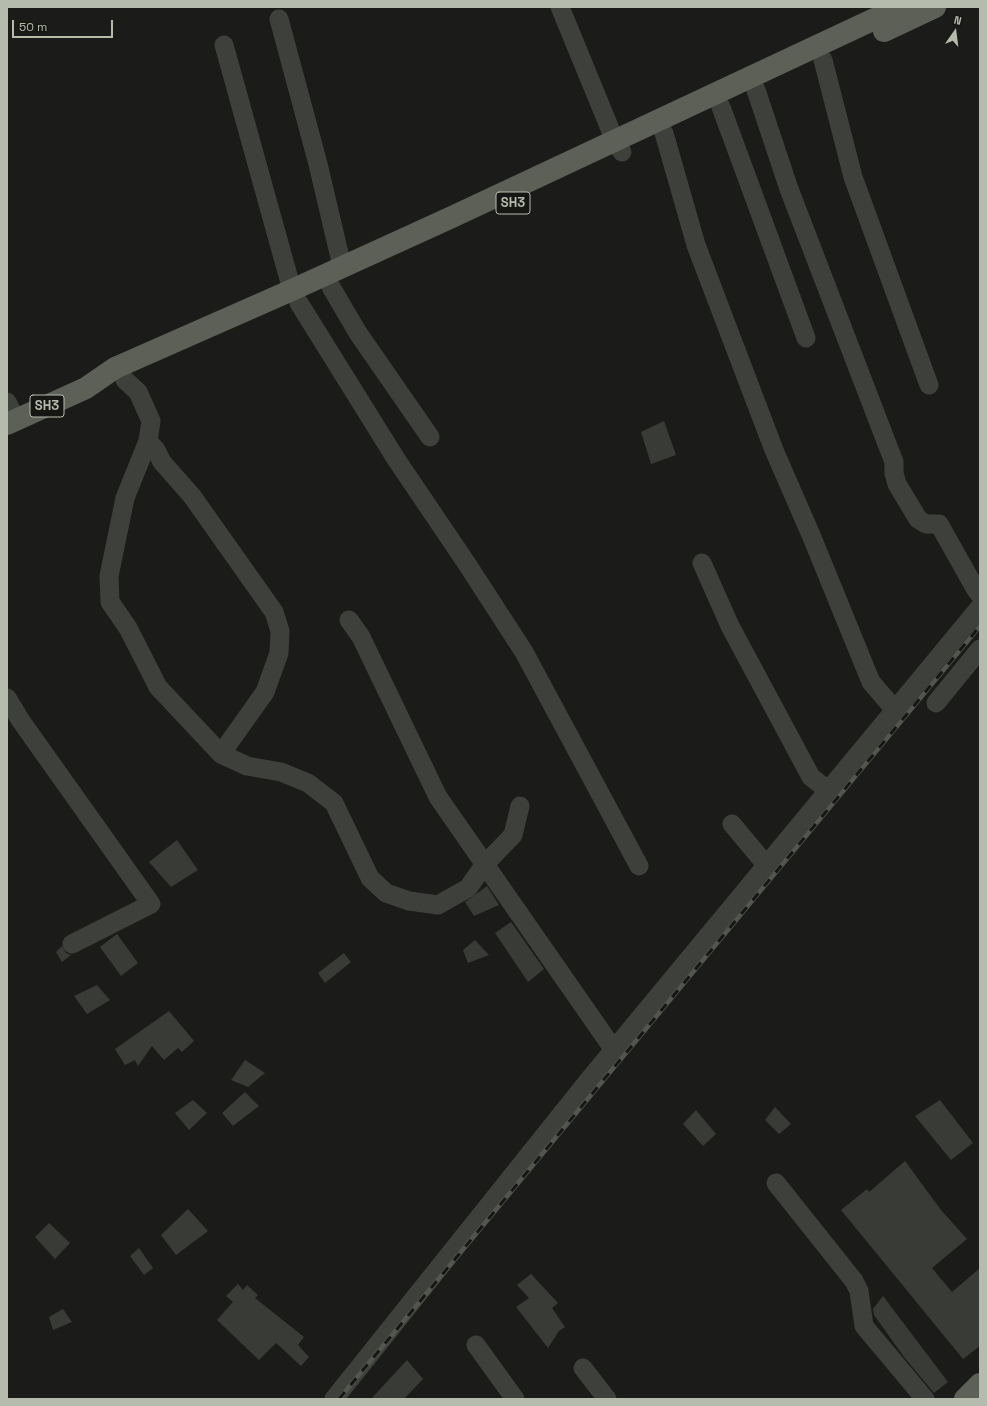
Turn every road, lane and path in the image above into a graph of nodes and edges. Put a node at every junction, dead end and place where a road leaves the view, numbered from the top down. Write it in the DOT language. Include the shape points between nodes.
graph roads {
  1 [pos="560,7"];
  2 [pos="900,7"];
  3 [pos="935,7"];
  4 [pos="279,19"];
  5 [pos="876,19"];
  6 [pos="224,45"];
  7 [pos="823,60"];
  8 [pos="756,90"];
  9 [pos="721,107"];
  10 [pos="664,133"];
  11 [pos="618,147"];
  12 [pos="342,266"];
  13 [pos="331,288"];
  14 [pos="296,296"];
  15 [pos="806,338"];
  16 [pos="125,380"];
  17 [pos="929,386"];
  18 [pos="86,388"];
  19 [pos="10,415"];
  20 [pos="430,437"];
  21 [pos="148,442"];
  22 [pos="702,564"];
  23 [pos="980,595"];
  24 [pos="980,606"];
  25 [pos="349,620"];
  26 [pos="980,648"];
  27 [pos="7,698"];
  28 [pos="936,703"];
  29 [pos="897,708"];
  30 [pos="221,754"];
  31 [pos="829,791"];
  32 [pos="520,806"];
  33 [pos="732,824"];
  34 [pos="485,864"];
  35 [pos="639,866"];
  36 [pos="767,866"];
  37 [pos="72,944"];
  38 [pos="614,1050"];
  39 [pos="776,1183"];
  40 [pos="476,1346"];
  41 [pos="583,1368"];
  42 [pos="980,1384"];
  43 [pos="334,1399"];
  44 [pos="515,1399"];
  45 [pos="607,1399"];
  46 [pos="925,1399"];
  47 [pos="965,1399"];
  1 -- 11 [label="street"];
  2 -- 5 [label="main road, SH3"];
  3 -- 5 [label="main road, SH3"];
  4 -- 12 [label="street"];
  5 -- 7 [label="main road, SH3"];
  5 -- 11 [label="main road, SH3"];
  6 -- 14 [label="street"];
  7 -- 8 [label="main road, SH3"];
  7 -- 17 [label="street" via="853,177"];
  8 -- 9 [label="main road, SH3"];
  8 -- 23 [label="street" via="789,190 894,462 897,484 918,519 926,524 939,524"];
  9 -- 10 [label="main road, SH3"];
  9 -- 15 [label="street"];
  10 -- 11 [label="main road, SH3"];
  10 -- 29 [label="street" via="696,245 774,450 871,682 889,703"];
  11 -- 12 [label="main road, SH3"];
  11 -- 13 [label="main road, SH3"];
  12 -- 14 [label="main road, SH3"];
  13 -- 14 [label="main road, SH3"];
  13 -- 20 [label="street" via="358,333"];
  14 -- 16 [label="main road, SH3"];
  14 -- 18 [label="main road, SH3" via="115,368"];
  14 -- 35 [label="street" via="396,459 524,652"];
  16 -- 18 [label="main road, SH3"];
  16 -- 21 [label="street" via="138,392 151,421"];
  18 -- 19 [label="main road, SH3"];
  21 -- 30 [label="street" via="125,498 109,576 110,602 128,628 158,687"];
  21 -- 30 [label="street" via="192,496 270,606 280,631 279,653 265,692"];
  22 -- 31 [label="street" via="730,626 811,777"];
  24 -- 29 [label="street"];
  25 -- 34 [label="street" via="361,637 438,797"];
  26 -- 28 [label="street"];
  27 -- 37 [label="street" via="151,904"];
  29 -- 31 [label="street"];
  30 -- 34 [label="street" via="248,766 281,772 308,783 334,803 370,878 386,893 409,902 438,905 468,888"];
  31 -- 36 [label="street"];
  32 -- 34 [label="street" via="513,835"];
  33 -- 36 [label="street"];
  34 -- 38 [label="street"];
  36 -- 38 [label="street"];
  38 -- 43 [label="street"];
  39 -- 46 [label="street" via="854,1281 860,1291 864,1326"];
  40 -- 44 [label="street"];
  41 -- 45 [label="street"];
  42 -- 47 [label="main road"];
}
